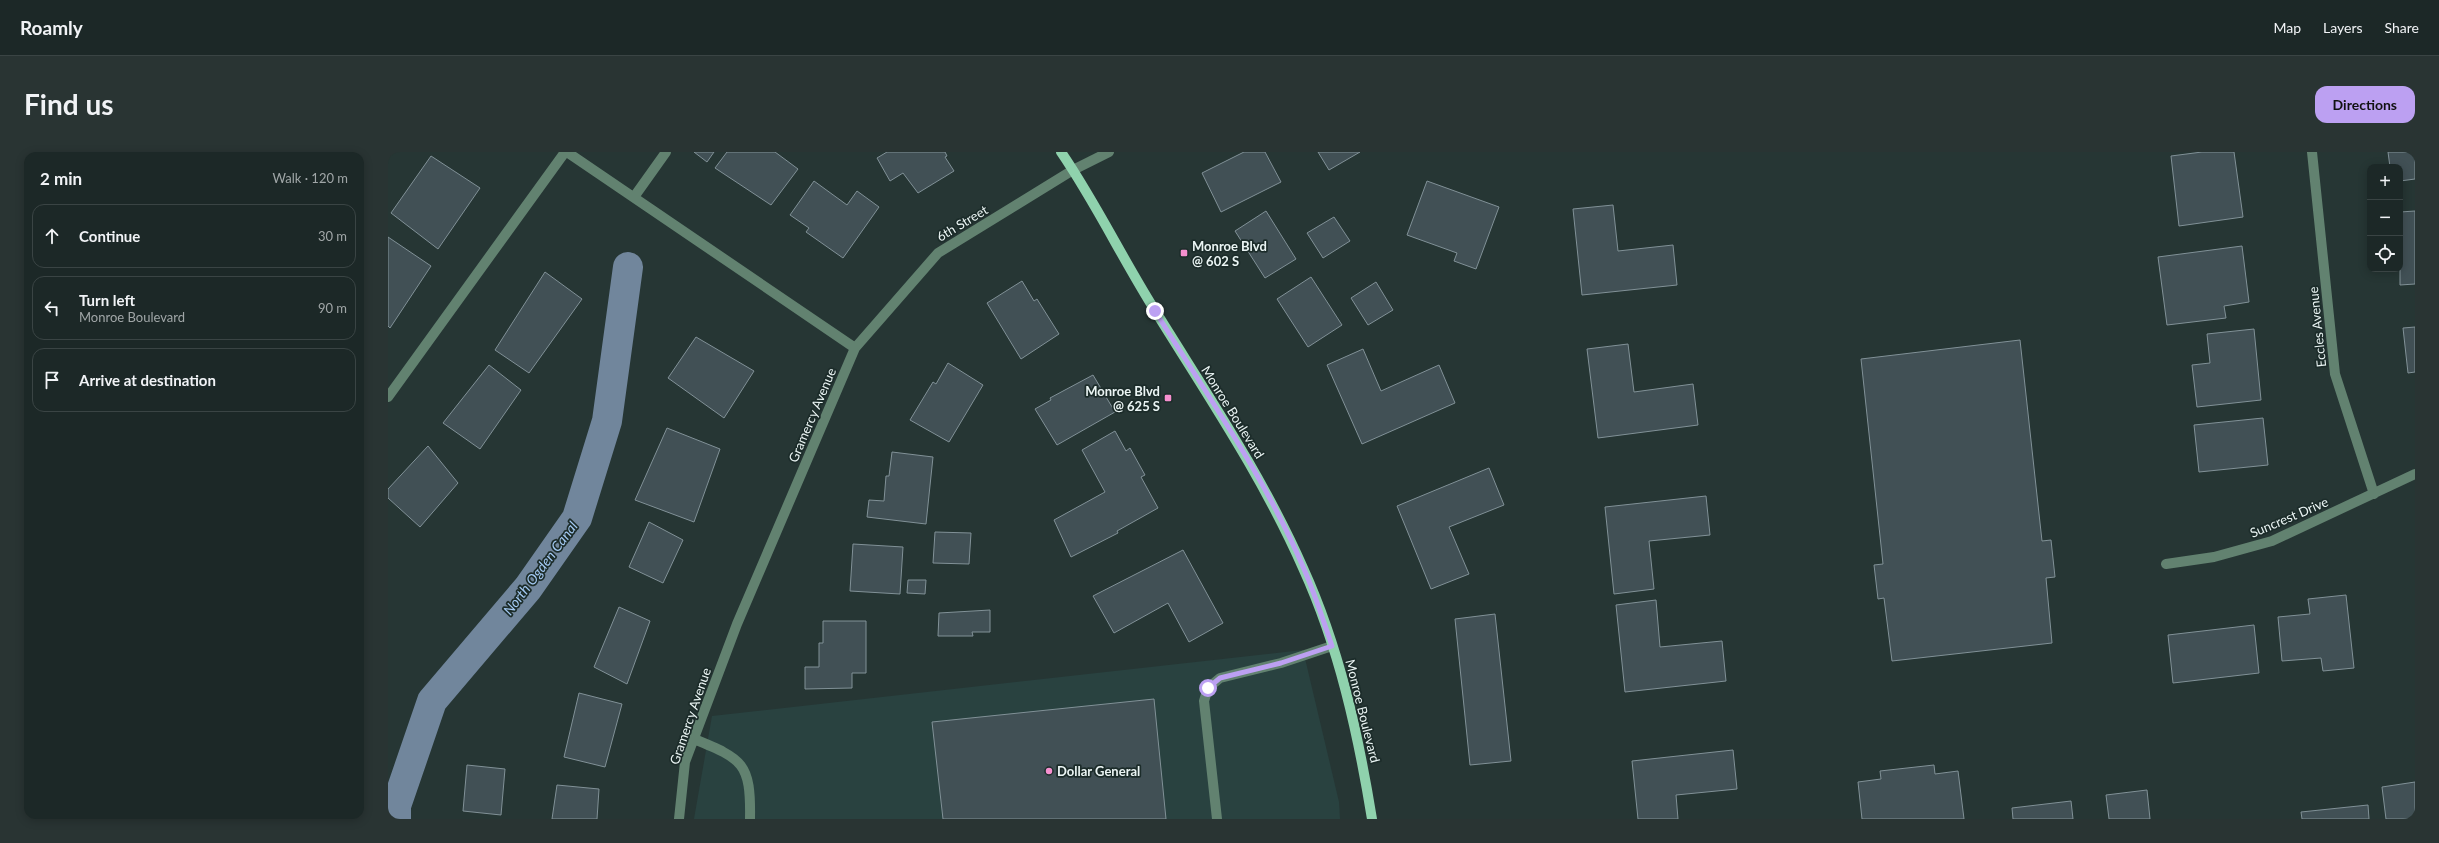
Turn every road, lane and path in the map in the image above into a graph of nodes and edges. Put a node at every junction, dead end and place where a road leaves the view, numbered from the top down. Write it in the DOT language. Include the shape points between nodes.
graph roads {
  1 [pos="566,152"];
  2 [pos="666,152"];
  3 [pos="1061,152"];
  4 [pos="1109,152"];
  5 [pos="2312,152"];
  6 [pos="1073,170"];
  7 [pos="634,197"];
  8 [pos="855,348"];
  9 [pos="388,397"];
  10 [pos="2415,474"];
  11 [pos="2374,494"];
  12 [pos="2166,564"];
  13 [pos="1332,646"];
  14 [pos="694,739"];
  15 [pos="679,819"];
  16 [pos="750,819"];
  17 [pos="1217,819"];
  18 [pos="1372,819"];
  1 -- 7 [label="street"];
  1 -- 9 [label="street"];
  2 -- 7 [label="street"];
  3 -- 6 [label="main road, Monroe Boulevard"];
  4 -- 6 [label="street, 6th Street"];
  5 -- 11 [label="street, Eccles Avenue" via="2335,374"];
  6 -- 8 [label="street, 6th Street" via="938,253"];
  6 -- 13 [label="main road, Monroe Boulevard" via="1155,311 1255,473 1304,568"];
  7 -- 8 [label="street"];
  8 -- 14 [label="street, Gramercy Avenue" via="737,624"];
  10 -- 11 [label="street, Suncrest Drive"];
  11 -- 12 [label="street, Suncrest Drive" via="2272,541 2214,557"];
  13 -- 17 [label="street" via="1281,663 1220,678 1208,688 1204,701"];
  13 -- 18 [label="main road, Monroe Boulevard" via="1362,760"];
  14 -- 15 [label="street, Gramercy Avenue" via="685,762"];
  14 -- 16 [label="street" via="726,752 742,765 750,794"];
}
